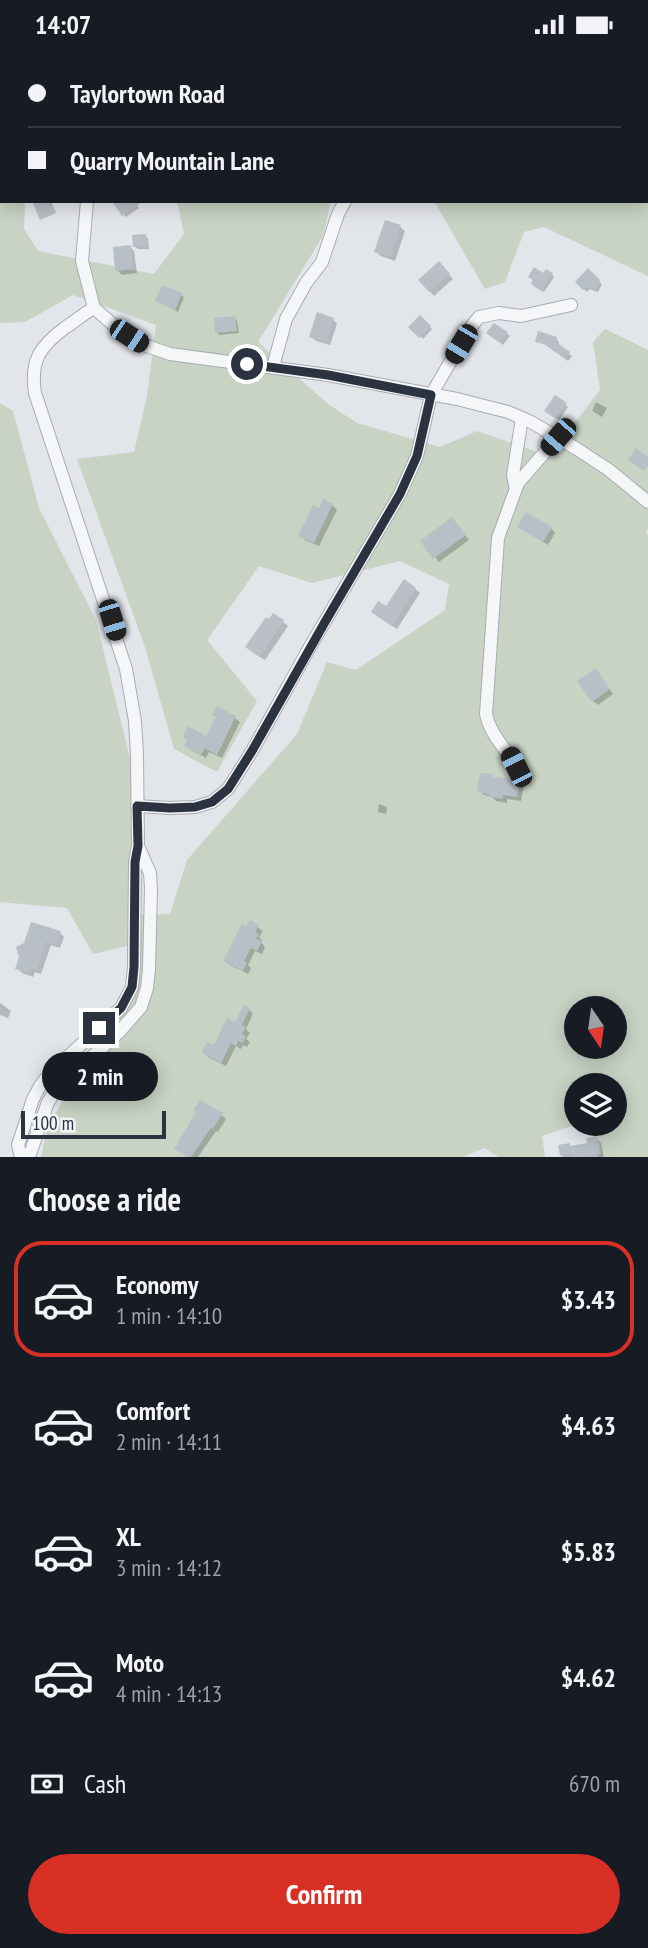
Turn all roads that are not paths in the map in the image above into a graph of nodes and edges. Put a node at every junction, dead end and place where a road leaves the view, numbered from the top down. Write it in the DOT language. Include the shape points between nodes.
graph roads {
  1 [pos="87,203"];
  2 [pos="344,203"];
  3 [pos="571,305"];
  4 [pos="94,308"];
  5 [pos="273,367"];
  6 [pos="431,395"];
  7 [pos="523,418"];
  8 [pos="558,437"];
  9 [pos="516,489"];
  10 [pos="648,502"];
  11 [pos="516,767"];
  12 [pos="137,806"];
  13 [pos="138,846"];
  14 [pos="133,975"];
  15 [pos="148,976"];
  16 [pos="60,1065"];
  17 [pos="70,1076"];
  18 [pos="21,1157"];
  19 [pos="29,1157"];
  1 -- 4 [label="street" via="82,261"];
  2 -- 5 [label="street" via="322,262 286,319"];
  3 -- 6 [label="street" via="521,316 499,313 479,317"];
  4 -- 5 [label="street" via="141,344 170,354"];
  4 -- 12 [label="street" via="46,343 36,360 33,380 127,669 135,721"];
  5 -- 6 [label="street"];
  6 -- 7 [label="street"];
  6 -- 12 [label="street" via="417,456 400,494 228,789 212,802 195,807"];
  7 -- 8 [label="street"];
  7 -- 9 [label="street" via="513,475"];
  8 -- 9 [label="street"];
  8 -- 10 [label="street"];
  9 -- 11 [label="street" via="498,538 486,713 491,732"];
  12 -- 13 [label="street"];
  13 -- 14 [label="street"];
  13 -- 15 [label="street" via="150,873"];
  14 -- 15 [label="street"];
  14 -- 16 [label="street" via="121,1008"];
  15 -- 17 [label="street" via="141,1007"];
  16 -- 17 [label="street"];
  16 -- 18 [label="street" via="33,1099 18,1145"];
  17 -- 19 [label="street" via="48,1102"];
}
